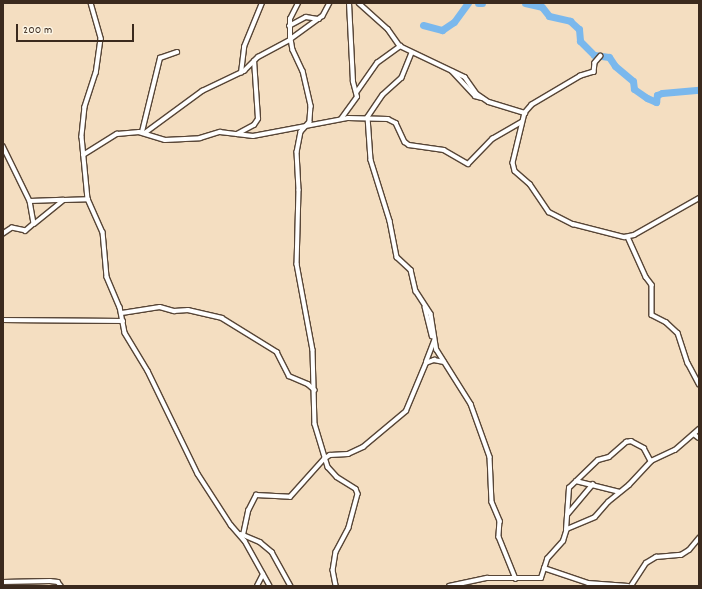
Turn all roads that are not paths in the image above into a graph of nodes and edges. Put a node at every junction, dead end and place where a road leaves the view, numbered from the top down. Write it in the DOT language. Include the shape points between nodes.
graph roads {
  1 [pos="91,3"];
  2 [pos="262,3"];
  3 [pos="293,3"];
  4 [pos="298,3"];
  5 [pos="330,3"];
  6 [pos="349,3"];
  7 [pos="359,3"];
  8 [pos="294,8"];
  9 [pos="319,19"];
  10 [pos="289,26"];
  11 [pos="291,39"];
  12 [pos="400,46"];
  13 [pos="177,52"];
  14 [pos="412,53"];
  15 [pos="601,56"];
  16 [pos="254,61"];
  17 [pos="241,72"];
  18 [pos="356,93"];
  19 [pos="525,113"];
  20 [pos="368,118"];
  21 [pos="341,119"];
  22 [pos="521,122"];
  23 [pos="309,124"];
  24 [pos="144,133"];
  25 [pos="237,134"];
  26 [pos="3,146"];
  27 [pos="83,155"];
  28 [pos="699,198"];
  29 [pos="88,199"];
  30 [pos="30,200"];
  31 [pos="64,200"];
  32 [pos="34,224"];
  33 [pos="3,234"];
  34 [pos="628,237"];
  35 [pos="122,313"];
  36 [pos="3,320"];
  37 [pos="123,321"];
  38 [pos="434,340"];
  39 [pos="444,362"];
  40 [pos="426,363"];
  41 [pos="699,384"];
  42 [pos="315,390"];
  43 [pos="699,429"];
  44 [pos="694,434"];
  45 [pos="699,438"];
  46 [pos="324,459"];
  47 [pos="651,461"];
  48 [pos="576,481"];
  49 [pos="592,484"];
  50 [pos="620,492"];
  51 [pos="566,516"];
  52 [pos="566,530"];
  53 [pos="242,535"];
  54 [pos="699,538"];
  55 [pos="544,568"];
  56 [pos="263,574"];
  57 [pos="516,578"];
  58 [pos="534,580"];
  59 [pos="3,582"];
  60 [pos="535,585"];
  61 [pos="61,586"];
  62 [pos="257,586"];
  63 [pos="270,586"];
  64 [pos="291,586"];
  65 [pos="336,586"];
  66 [pos="449,586"];
  67 [pos="630,586"];
  1 -- 27 [label="street" via="101,39 96,73 83,118"];
  2 -- 17 [label="street" via="244,47"];
  3 -- 8 [label="street"];
  4 -- 8 [label="street"];
  5 -- 9 [label="street"];
  6 -- 18 [label="street" via="353,82"];
  7 -- 12 [label="street" via="384,25"];
  8 -- 10 [label="street"];
  9 -- 10 [label="street" via="306,17"];
  9 -- 11 [label="street"];
  10 -- 11 [label="street"];
  11 -- 16 [label="street"];
  11 -- 23 [label="street" via="311,101"];
  12 -- 14 [label="street"];
  12 -- 18 [label="street" via="376,63"];
  13 -- 24 [label="street" via="160,58"];
  14 -- 19 [label="street" via="452,71 475,96"];
  14 -- 20 [label="street" via="402,78 383,95"];
  15 -- 19 [label="street" via="595,63 594,72 581,76 532,105"];
  16 -- 17 [label="street"];
  16 -- 25 [label="street" via="258,119 254,125"];
  17 -- 24 [label="street" via="208,87"];
  18 -- 21 [label="street" via="356,99"];
  19 -- 22 [label="street"];
  20 -- 21 [label="street"];
  20 -- 22 [label="street" via="393,120 409,145 444,150 468,164 492,139"];
  20 -- 38 [label="street" via="371,160 390,221 396,254 411,270 416,291 431,314"];
  21 -- 23 [label="street"];
  22 -- 34 [label="street" via="513,168 530,184 544,208 573,224"];
  23 -- 25 [label="street" via="253,136"];
  23 -- 42 [label="street" via="301,132 297,152 299,195 296,264 312,344"];
  24 -- 25 [label="street" via="165,140 200,138 220,132"];
  24 -- 27 [label="street" via="117,134"];
  26 -- 30 [label="street"];
  27 -- 29 [label="street"];
  28 -- 34 [label="street"];
  29 -- 31 [label="street"];
  29 -- 35 [label="street" via="103,232 105,270"];
  30 -- 31 [label="street"];
  30 -- 32 [label="street"];
  31 -- 32 [label="street"];
  32 -- 33 [label="street" via="26,231 12,228"];
  34 -- 41 [label="street" via="646,277 652,284 652,315 666,322 678,333 688,363"];
  35 -- 37 [label="street"];
  35 -- 42 [label="street" via="160,308 188,310 222,318 277,352 289,376"];
  36 -- 37 [label="street"];
  37 -- 53 [label="street" via="125,333 148,371 198,474 231,525"];
  38 -- 39 [label="street"];
  38 -- 40 [label="street"];
  39 -- 40 [label="street" via="434,360"];
  39 -- 57 [label="street" via="471,404 490,457 492,502 500,521 499,537"];
  40 -- 46 [label="street" via="406,411 363,447 348,454 330,455"];
  42 -- 46 [label="street" via="314,424"];
  43 -- 44 [label="street"];
  44 -- 45 [label="street"];
  44 -- 47 [label="street" via="674,450"];
  46 -- 53 [label="street" via="290,497 256,495 248,511"];
  46 -- 65 [label="street" via="332,473 356,489 358,494 347,531 336,552 333,570"];
  47 -- 48 [label="street" via="644,448 629,441 609,457 598,460"];
  47 -- 50 [label="street"];
  48 -- 49 [label="street"];
  48 -- 51 [label="street" via="569,488"];
  49 -- 50 [label="street"];
  49 -- 51 [label="street"];
  50 -- 52 [label="street" via="595,517"];
  51 -- 52 [label="street"];
  52 -- 55 [label="street" via="563,541 551,553"];
  53 -- 56 [label="street"];
  53 -- 64 [label="street" via="260,542 272,552"];
  54 -- 67 [label="street" via="681,555 656,557 646,563"];
  55 -- 58 [label="street" via="541,578"];
  55 -- 67 [label="street" via="588,583"];
  56 -- 62 [label="street"];
  56 -- 63 [label="street"];
  57 -- 58 [label="street"];
  57 -- 66 [label="street" via="487,578"];
  58 -- 60 [label="street"];
  59 -- 61 [label="street" via="50,581 58,582"];
}
